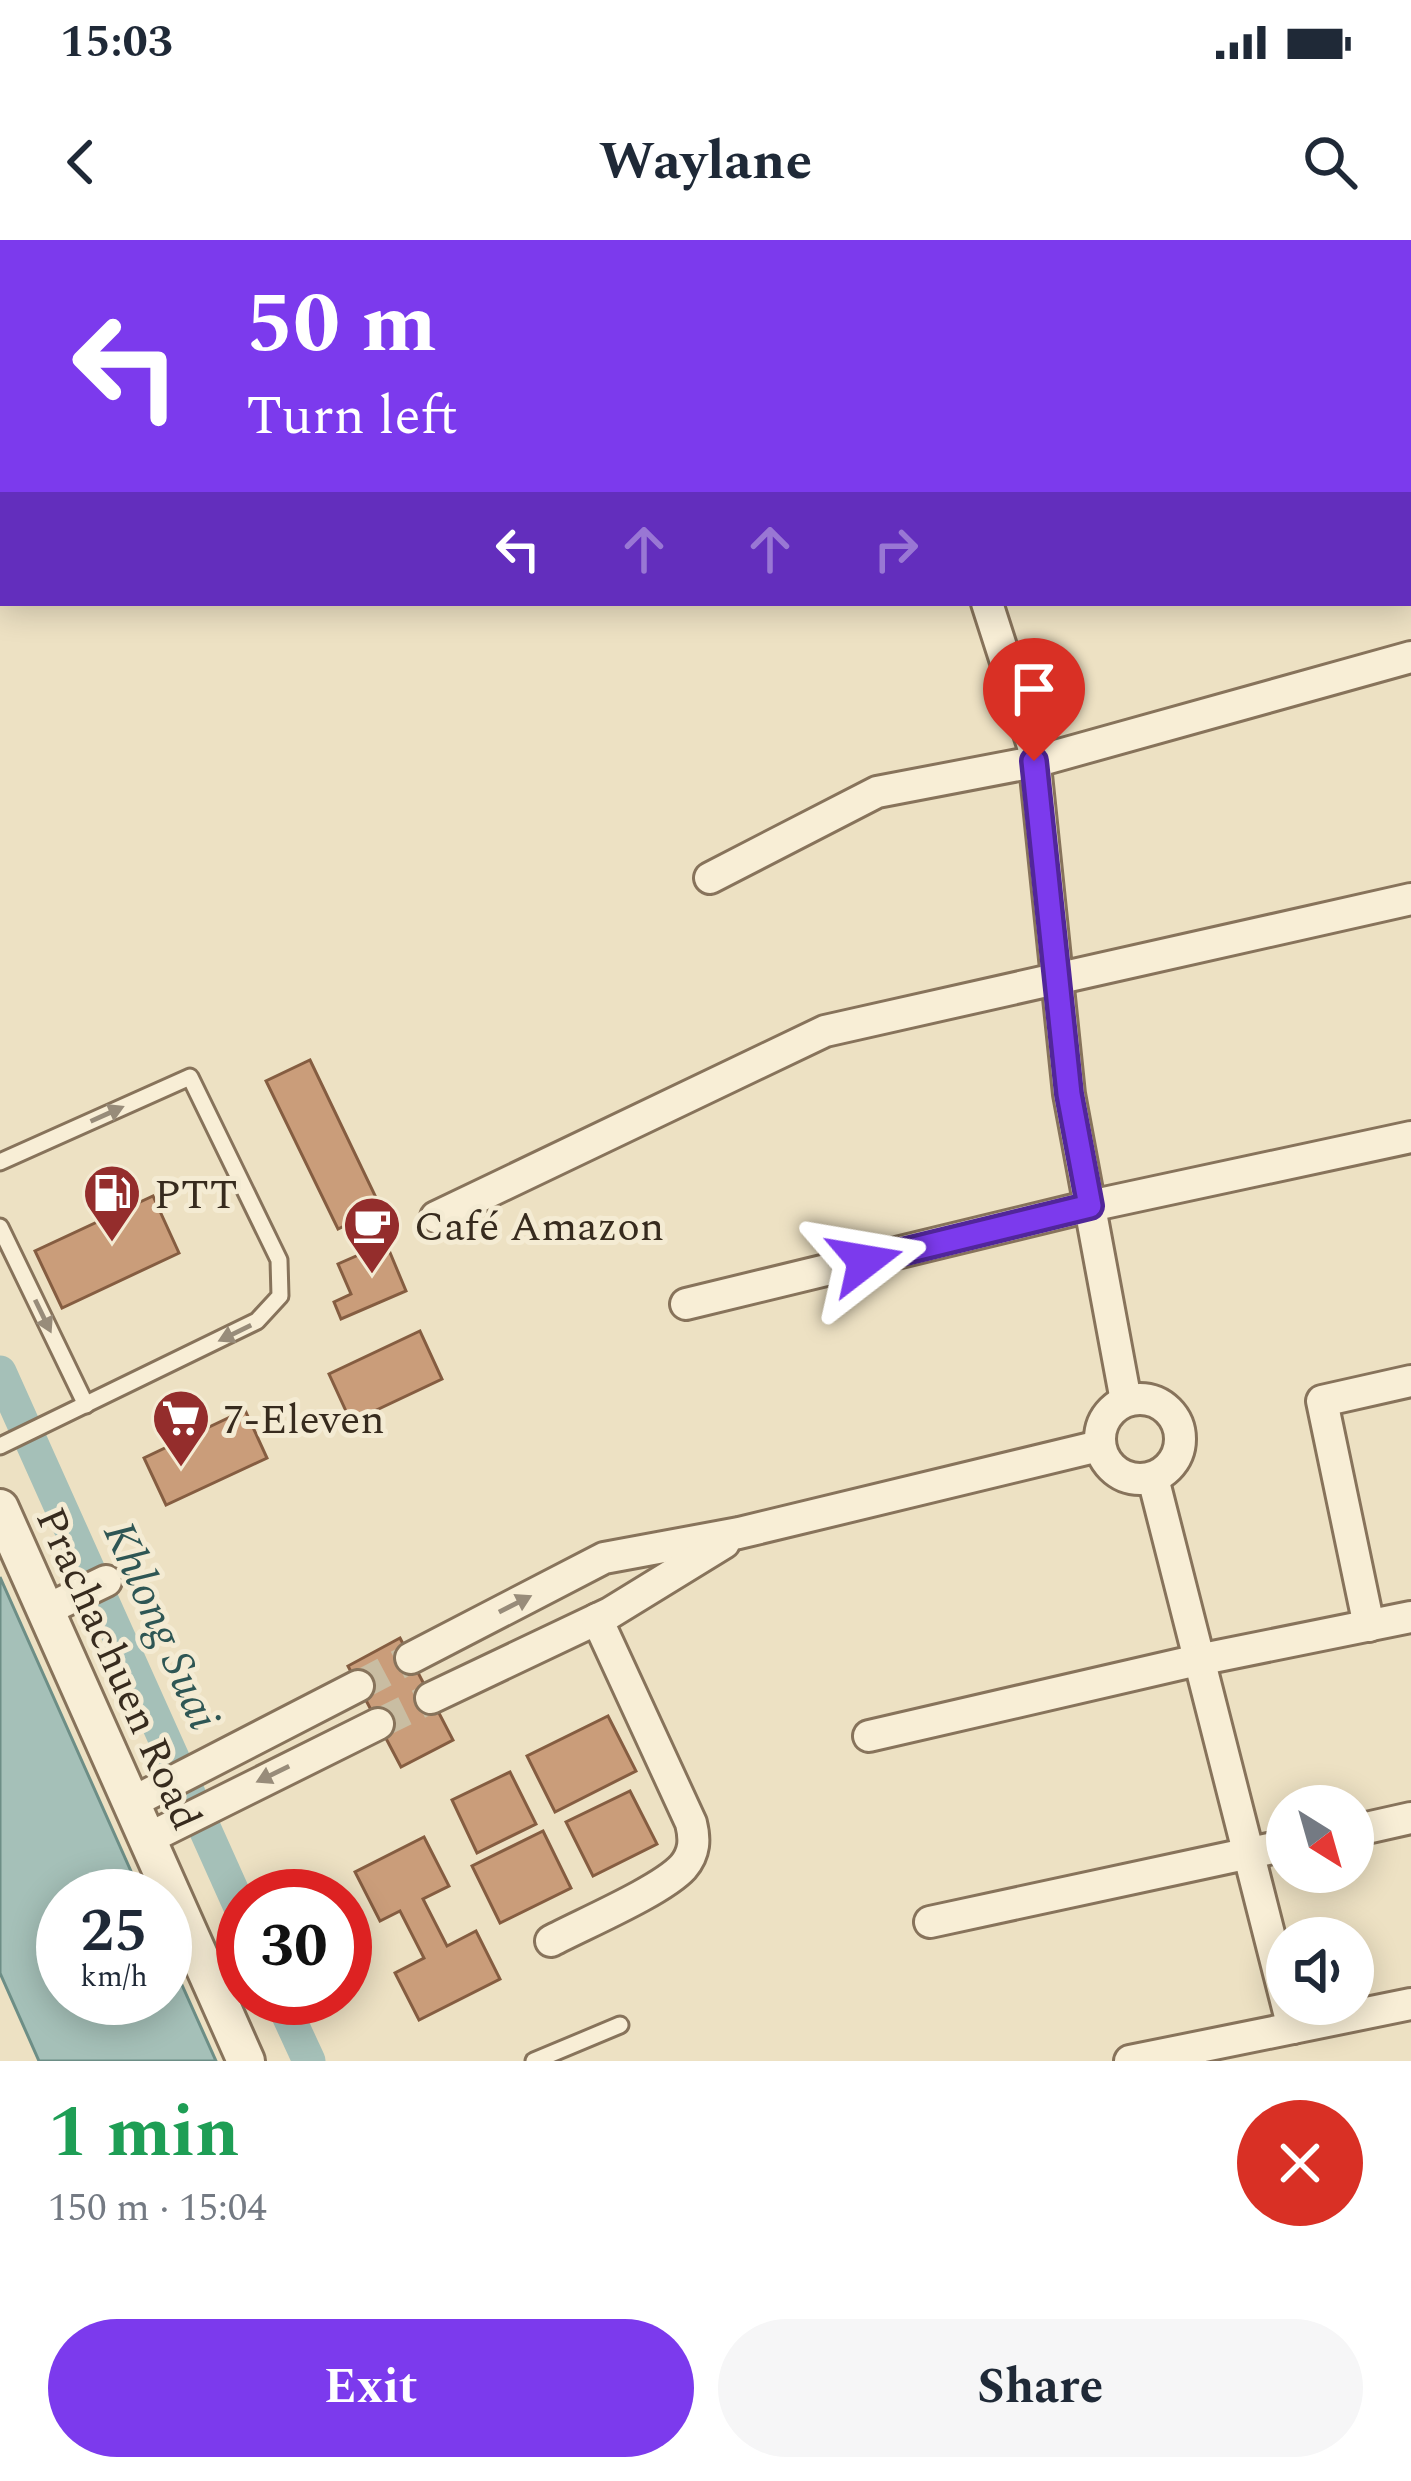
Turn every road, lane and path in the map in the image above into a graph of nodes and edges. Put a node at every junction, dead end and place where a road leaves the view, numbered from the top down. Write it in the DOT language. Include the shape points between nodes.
graph roads {
  1 [pos="988,606"];
  2 [pos="1411,657"];
  3 [pos="1034,761"];
  4 [pos="710,878"];
  5 [pos="1411,899"];
  6 [pos="1057,976"];
  7 [pos="1411,1137"];
  8 [pos="0,1162"];
  9 [pos="1090,1206"];
  10 [pos="436,1217"];
  11 [pos="0,1227"];
  12 [pos="686,1304"];
  13 [pos="1411,1381"];
  14 [pos="1126,1401"];
  15 [pos="79,1408"];
  16 [pos="8,1442"];
  17 [pos="1100,1446"];
  18 [pos="1153,1478"];
  19 [pos="0,1508"];
  20 [pos="739,1533"];
  21 [pos="106,1581"];
  22 [pos="54,1606"];
  23 [pos="1411,1617"];
  24 [pos="597,1619"];
  25 [pos="1369,1626"];
  26 [pos="411,1658"];
  27 [pos="1198,1660"];
  28 [pos="358,1686"];
  29 [pos="431,1698"];
  30 [pos="378,1724"];
  31 [pos="868,1736"];
  32 [pos="131,1803"];
  33 [pos="1411,1818"];
  34 [pos="1374,1826"];
  35 [pos="147,1839"];
  36 [pos="1266,1850"];
  37 [pos="1246,1854"];
  38 [pos="930,1922"];
  39 [pos="551,1941"];
  40 [pos="1411,2004"];
  41 [pos="620,2025"];
  42 [pos="1293,2028"];
  43 [pos="246,2061"];
  44 [pos="534,2061"];
  45 [pos="1130,2061"];
  1 -- 3 [label="street"];
  2 -- 3 [label="street"];
  3 -- 4 [label="street" via="877,792"];
  3 -- 6 [label="street"];
  5 -- 6 [label="street"];
  6 -- 9 [label="street"];
  6 -- 10 [label="street" via="825,1031"];
  7 -- 9 [label="street"];
  8 -- 15 [label="lane, one-way" via="190,1077 279,1260 280,1296 257,1322"];
  9 -- 12 [label="street"];
  9 -- 14 [label="street"];
  11 -- 15 [label="lane, one-way"];
  13 -- 25 [label="street" via="1322,1401"];
  14 -- 17 [label="street" via="1105,1418"];
  14 -- 18 [label="street" via="1154,1401 1175,1419 1180,1447"];
  15 -- 16 [label="lane"];
  17 -- 18 [label="street" via="1113,1470"];
  17 -- 20 [label="street"];
  18 -- 27 [label="street"];
  19 -- 22 [label="street, Prachachuen Road"];
  20 -- 24 [label="street"];
  26 -- 20 [label="street, one-way" via="604,1558"];
  21 -- 22 [label="street"];
  22 -- 32 [label="street, Prachachuen Road"];
  23 -- 25 [label="street"];
  24 -- 29 [label="street"];
  24 -- 39 [label="street" via="695,1842 684,1866 664,1880"];
  25 -- 27 [label="street"];
  27 -- 31 [label="street"];
  27 -- 37 [label="street"];
  28 -- 32 [label="street"];
  30 -- 35 [label="street, one-way"];
  32 -- 35 [label="street, Prachachuen Road"];
  33 -- 34 [label="street"];
  35 -- 43 [label="street, Prachachuen Road"];
  36 -- 37 [label="street"];
  37 -- 38 [label="street"];
  37 -- 42 [label="street"];
  40 -- 42 [label="street"];
  41 -- 44 [label="lane"];
  42 -- 45 [label="street"];
}
